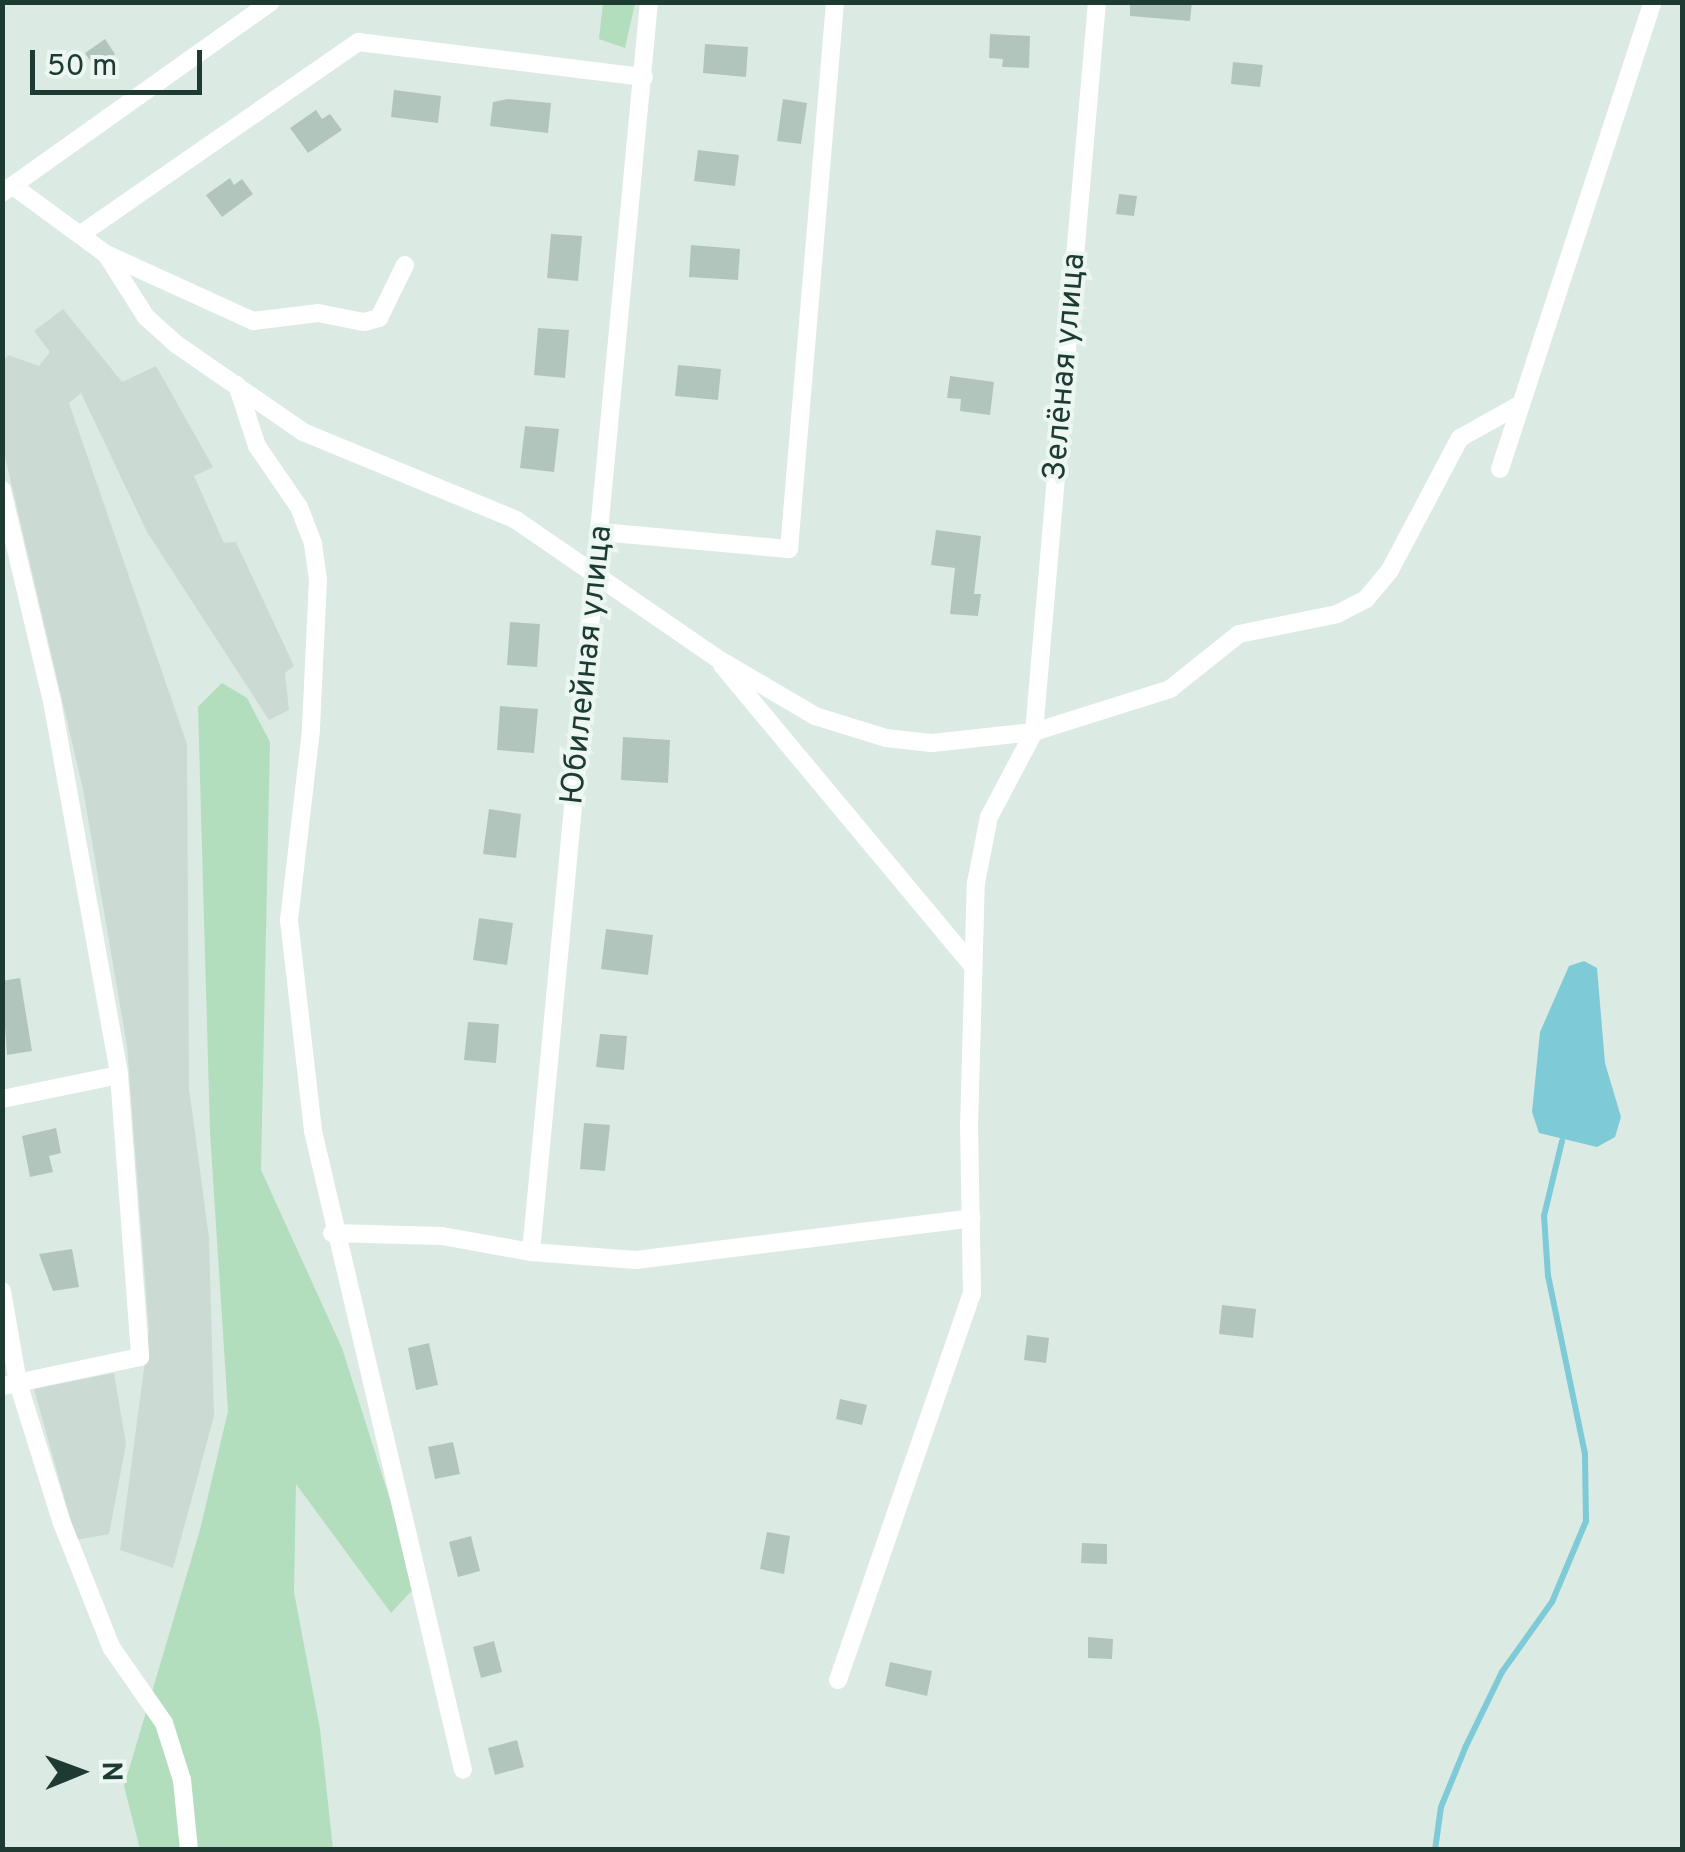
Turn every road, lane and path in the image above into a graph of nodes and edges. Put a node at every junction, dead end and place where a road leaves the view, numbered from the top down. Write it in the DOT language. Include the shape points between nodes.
graph roads {
  1 [pos="271,2"];
  2 [pos="650,2"];
  3 [pos="835,2"];
  4 [pos="1097,2"];
  5 [pos="1652,2"];
  6 [pos="644,77"];
  7 [pos="8,189"];
  8 [pos="82,234"];
  9 [pos="106,254"];
  10 [pos="406,265"];
  11 [pos="238,385"];
  12 [pos="1521,404"];
  13 [pos="1500,468"];
  14 [pos="2,490"];
  15 [pos="601,532"];
  16 [pos="597,572"];
  17 [pos="715,657"];
  18 [pos="1034,732"];
  19 [pos="972,964"];
  20 [pos="118,1075"];
  21 [pos="2,1099"];
  22 [pos="971,1218"];
  23 [pos="332,1233"];
  24 [pos="531,1252"];
  25 [pos="2,1292"];
  26 [pos="10,1384"];
  27 [pos="838,1680"];
  28 [pos="463,1770"];
  29 [pos="189,1850"];
  1 -- 7 [label="street"];
  2 -- 6 [label="street, Юбилейная улица"];
  3 -- 15 [label="street" via="789,549"];
  4 -- 18 [label="street, Зелёная улица"];
  5 -- 12 [label="street"];
  6 -- 8 [label="street" via="358,42"];
  6 -- 15 [label="street, Юбилейная улица"];
  7 -- 8 [label="street"];
  8 -- 9 [label="street"];
  9 -- 10 [label="street" via="253,321 318,313 364,322 379,318"];
  9 -- 11 [label="street" via="146,317"];
  11 -- 16 [label="street" via="304,432 516,520"];
  11 -- 23 [label="street" via="257,446 300,507 318,579 311,730 289,920 312,1131"];
  12 -- 13 [label="street"];
  12 -- 18 [label="street" via="1460,438 1390,570 1366,599 1337,614 1240,634 1170,689"];
  14 -- 20 [label="street" via="52,701"];
  15 -- 16 [label="street, Юбилейная улица"];
  16 -- 17 [label="street"];
  16 -- 24 [label="street, Юбилейная улица"];
  17 -- 18 [label="street" via="815,716 886,738 932,743"];
  17 -- 19 [label="street"];
  18 -- 19 [label="street" via="990,817"];
  19 -- 22 [label="street"];
  20 -- 21 [label="street"];
  20 -- 26 [label="street" via="140,1357"];
  22 -- 24 [label="street" via="636,1260"];
  22 -- 27 [label="street" via="968,1308"];
  23 -- 24 [label="street" via="442,1236"];
  23 -- 28 [label="street"];
  25 -- 26 [label="street"];
  26 -- 29 [label="street" via="112,1647 164,1723 182,1780"];
}
